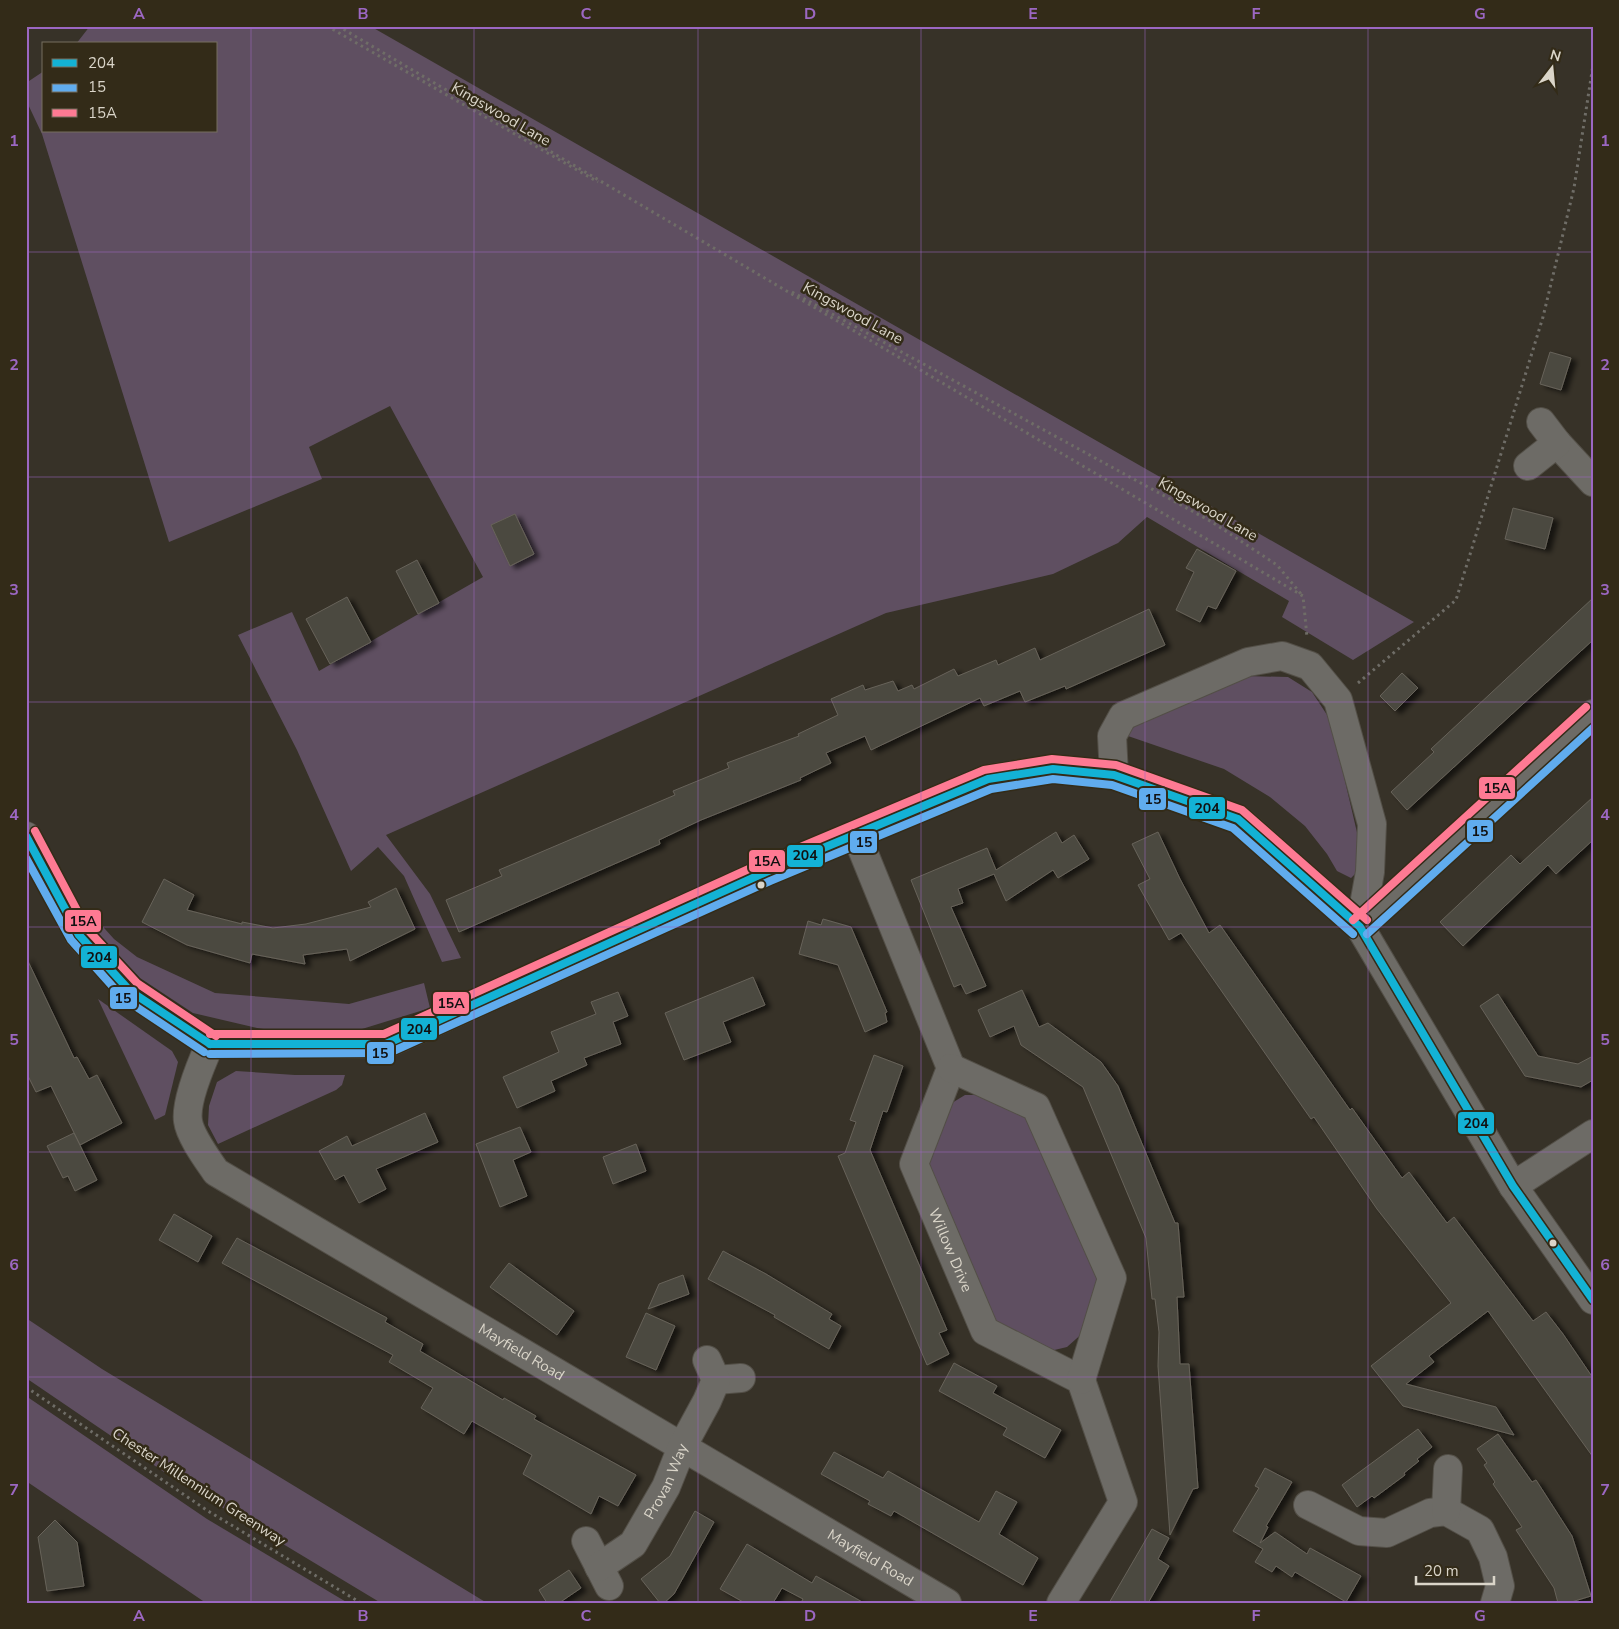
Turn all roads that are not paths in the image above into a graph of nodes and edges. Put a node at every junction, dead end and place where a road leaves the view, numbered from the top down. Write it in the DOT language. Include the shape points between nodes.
graph roads {
  1 [pos="1528,466"];
  2 [pos="1593,482"];
  3 [pos="1593,714"];
  4 [pos="1114,775"];
  5 [pos="856,834"];
  6 [pos="26,836"];
  7 [pos="1360,927"];
  8 [pos="210,1044"];
  9 [pos="951,1068"];
  10 [pos="1593,1134"];
  11 [pos="1513,1186"];
  12 [pos="1593,1300"];
  13 [pos="721,1372"];
  14 [pos="1081,1380"];
  15 [pos="682,1447"];
  16 [pos="1448,1469"];
  17 [pos="1308,1504"];
  18 [pos="1446,1511"];
  19 [pos="586,1541"];
  20 [pos="947,1603"];
  21 [pos="1061,1603"];
  22 [pos="1495,1603"];
  1 -- 2 [label="street" via="1549,432"];
  3 -- 7 [label="street"];
  4 -- 5 [label="street" via="1053,769 988,779"];
  4 -- 7 [label="street" via="1238,819"];
  4 -- 7 [label="street" via="1112,736 1122,716 1248,662 1282,656 1303,663 1338,700 1372,824 1370,872"];
  5 -- 8 [label="street" via="386,1044"];
  5 -- 9 [label="street"];
  6 -- 8 [label="street" via="79,935 130,991"];
  7 -- 11 [label="street"];
  8 -- 15 [label="street, Mayfield Road" via="194,1083 188,1121 216,1172"];
  9 -- 14 [label="street" via="1036,1107 1112,1278"];
  9 -- 14 [label="street, Willow Drive" via="914,1164 985,1331"];
  10 -- 11 [label="street"];
  11 -- 12 [label="street"];
  13 -- 15 [label="street, Provan Way"];
  14 -- 21 [label="street" via="1123,1502"];
  15 -- 19 [label="street, Provan Way" via="666,1487 633,1544 604,1576"];
  15 -- 20 [label="street, Mayfield Road"];
  16 -- 18 [label="street"];
  17 -- 18 [label="street" via="1359,1531 1387,1532 1430,1513"];
  18 -- 22 [label="street" via="1480,1530 1493,1556 1500,1586"];
}
